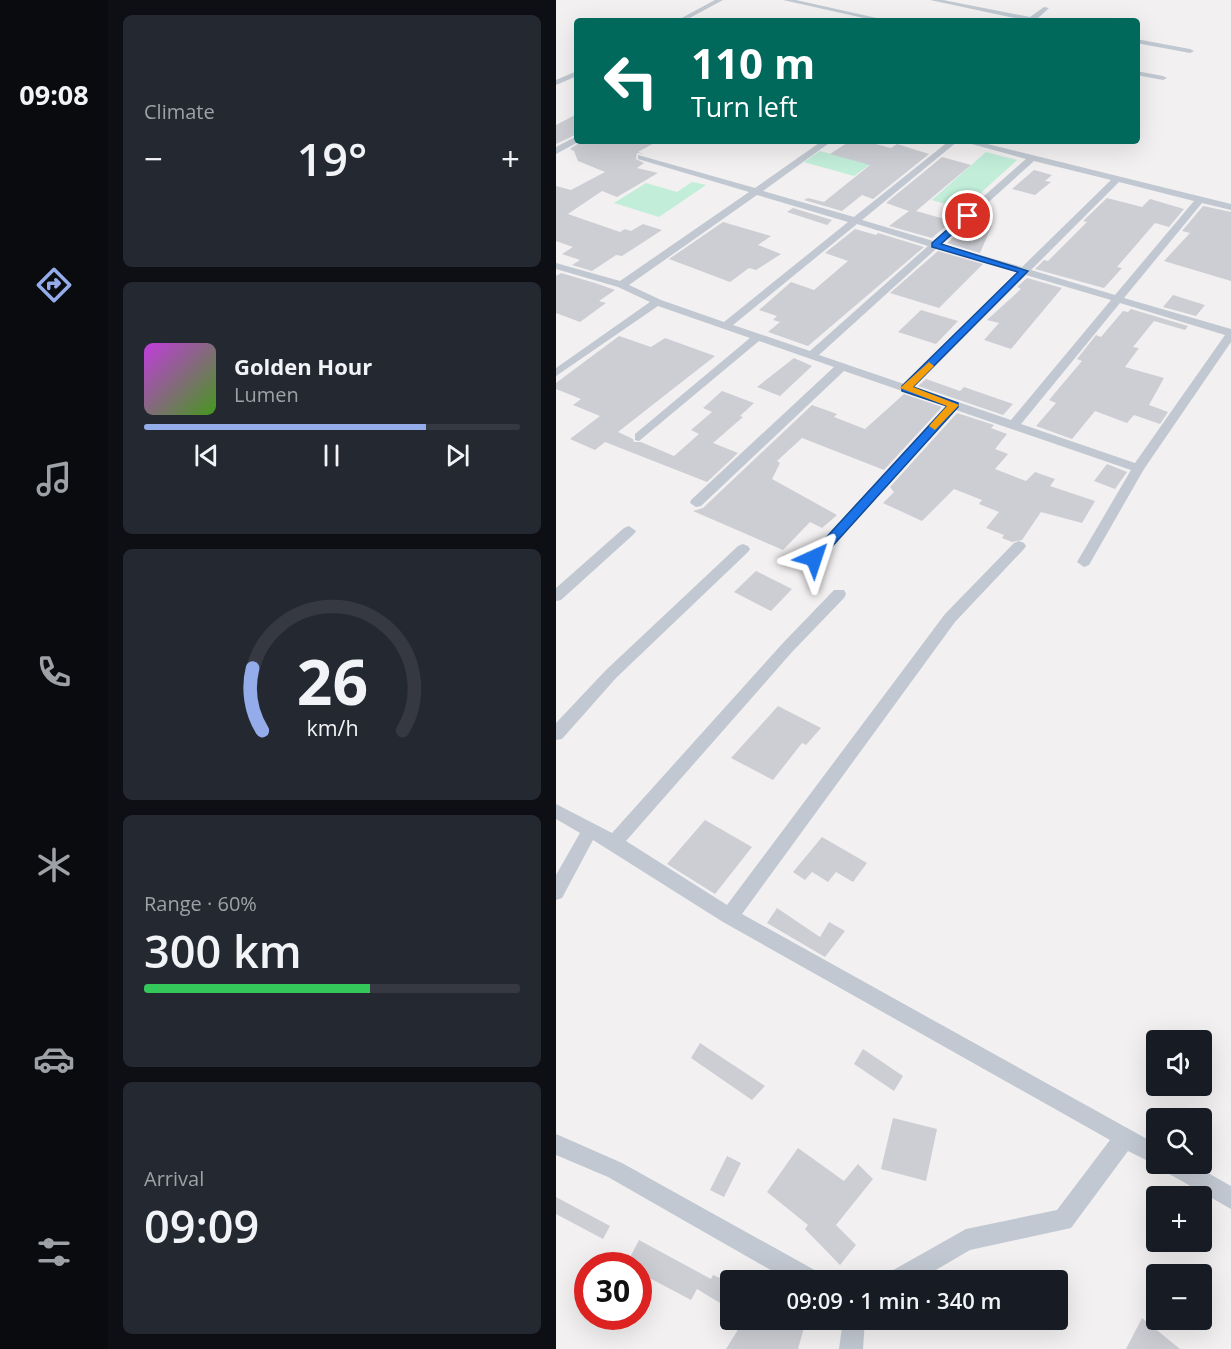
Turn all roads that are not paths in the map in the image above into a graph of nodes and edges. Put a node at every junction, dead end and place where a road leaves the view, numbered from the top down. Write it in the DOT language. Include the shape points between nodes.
graph roads {
  1 [pos="720,0"];
  2 [pos="786,0"];
  3 [pos="932,0"];
  4 [pos="1046,9"];
  5 [pos="685,18"];
  6 [pos="873,18"];
  7 [pos="1024,18"];
  8 [pos="1036,18"];
  9 [pos="1140,42"];
  10 [pos="1190,51"];
  11 [pos="574,74"];
  12 [pos="1140,74"];
  13 [pos="1163,78"];
  14 [pos="556,83"];
  15 [pos="574,141"];
  16 [pos="824,144"];
  17 [pos="950,144"];
  18 [pos="977,144"];
  19 [pos="1017,144"];
  20 [pos="556,151"];
  21 [pos="1008,152"];
  22 [pos="641,157"];
  23 [pos="1032,158"];
  24 [pos="1117,179"];
  25 [pos="756,191"];
  26 [pos="1200,200"];
  27 [pos="1231,207"];
  28 [pos="855,221"];
  29 [pos="935,245"];
  30 [pos="557,268"];
  31 [pos="1024,271"];
  32 [pos="622,285"];
  33 [pos="1117,299"];
  34 [pos="657,302"];
  35 [pos="725,326"];
  36 [pos="1231,333"];
  37 [pos="757,338"];
  38 [pos="811,356"];
  39 [pos="842,366"];
  40 [pos="556,373"];
  41 [pos="906,388"];
  42 [pos="954,405"];
  43 [pos="1013,426"];
  44 [pos="639,437"];
  45 [pos="1138,468"];
  46 [pos="697,503"];
  47 [pos="629,531"];
  48 [pos="1019,546"];
  49 [pos="744,549"];
  50 [pos="814,558"];
  51 [pos="1084,562"];
  52 [pos="839,594"];
  53 [pos="556,596"];
  54 [pos="556,734"];
  55 [pos="556,811"];
  56 [pos="590,830"];
  57 [pos="614,843"];
  58 [pos="556,892"];
  59 [pos="729,916"];
  60 [pos="1125,1137"];
  61 [pos="556,1144"];
  62 [pos="1146,1149"];
  63 [pos="1189,1174"];
  64 [pos="1231,1198"];
  65 [pos="792,1270"];
  66 [pos="915,1270"];
  67 [pos="853,1330"];
  68 [pos="851,1349"];
  1 -- 5 [label="street"];
  2 -- 6 [label="street"];
  3 -- 7 [label="street"];
  4 -- 8 [label="street"];
  9 -- 10 [label="street"];
  11 -- 14 [label="street"];
  12 -- 13 [label="street"];
  15 -- 20 [label="street"];
  16 -- 25 [label="street"];
  17 -- 28 [label="street"];
  18 -- 21 [label="street"];
  19 -- 21 [label="street"];
  21 -- 23 [label="street"];
  22 -- 25 [label="street"];
  23 -- 24 [label="street"];
  23 -- 29 [label="street"];
  24 -- 26 [label="street"];
  24 -- 31 [label="street"];
  25 -- 28 [label="street"];
  25 -- 32 [label="street"];
  26 -- 27 [label="street"];
  26 -- 33 [label="street"];
  28 -- 29 [label="street"];
  28 -- 35 [label="street"];
  29 -- 31 [label="street"];
  29 -- 38 [label="street"];
  30 -- 32 [label="street"];
  31 -- 33 [label="street"];
  31 -- 41 [label="street"];
  32 -- 34 [label="street"];
  33 -- 36 [label="street"];
  33 -- 43 [label="street"];
  34 -- 35 [label="street"];
  34 -- 40 [label="street"];
  35 -- 37 [label="street"];
  36 -- 45 [label="street"];
  37 -- 38 [label="street"];
  37 -- 44 [label="street"];
  38 -- 39 [label="street"];
  39 -- 41 [label="street"];
  39 -- 46 [label="street"];
  41 -- 42 [label="street"];
  42 -- 43 [label="street"];
  42 -- 50 [label="street"];
  43 -- 45 [label="street"];
  45 -- 51 [label="street"];
  47 -- 53 [label="street"];
  48 -- 59 [label="street" via="950,618"];
  49 -- 54 [label="street" via="611,674"];
  52 -- 57 [label="street"];
  55 -- 56 [label="street"];
  56 -- 57 [label="street"];
  56 -- 58 [label="street"];
  57 -- 59 [label="street"];
  59 -- 60 [label="street"];
  60 -- 62 [label="street"];
  60 -- 66 [label="street" via="1063,1220 966,1240"];
  61 -- 65 [label="street" via="615,1170"];
  63 -- 64 [label="street"];
  67 -- 68 [label="street"];
}
